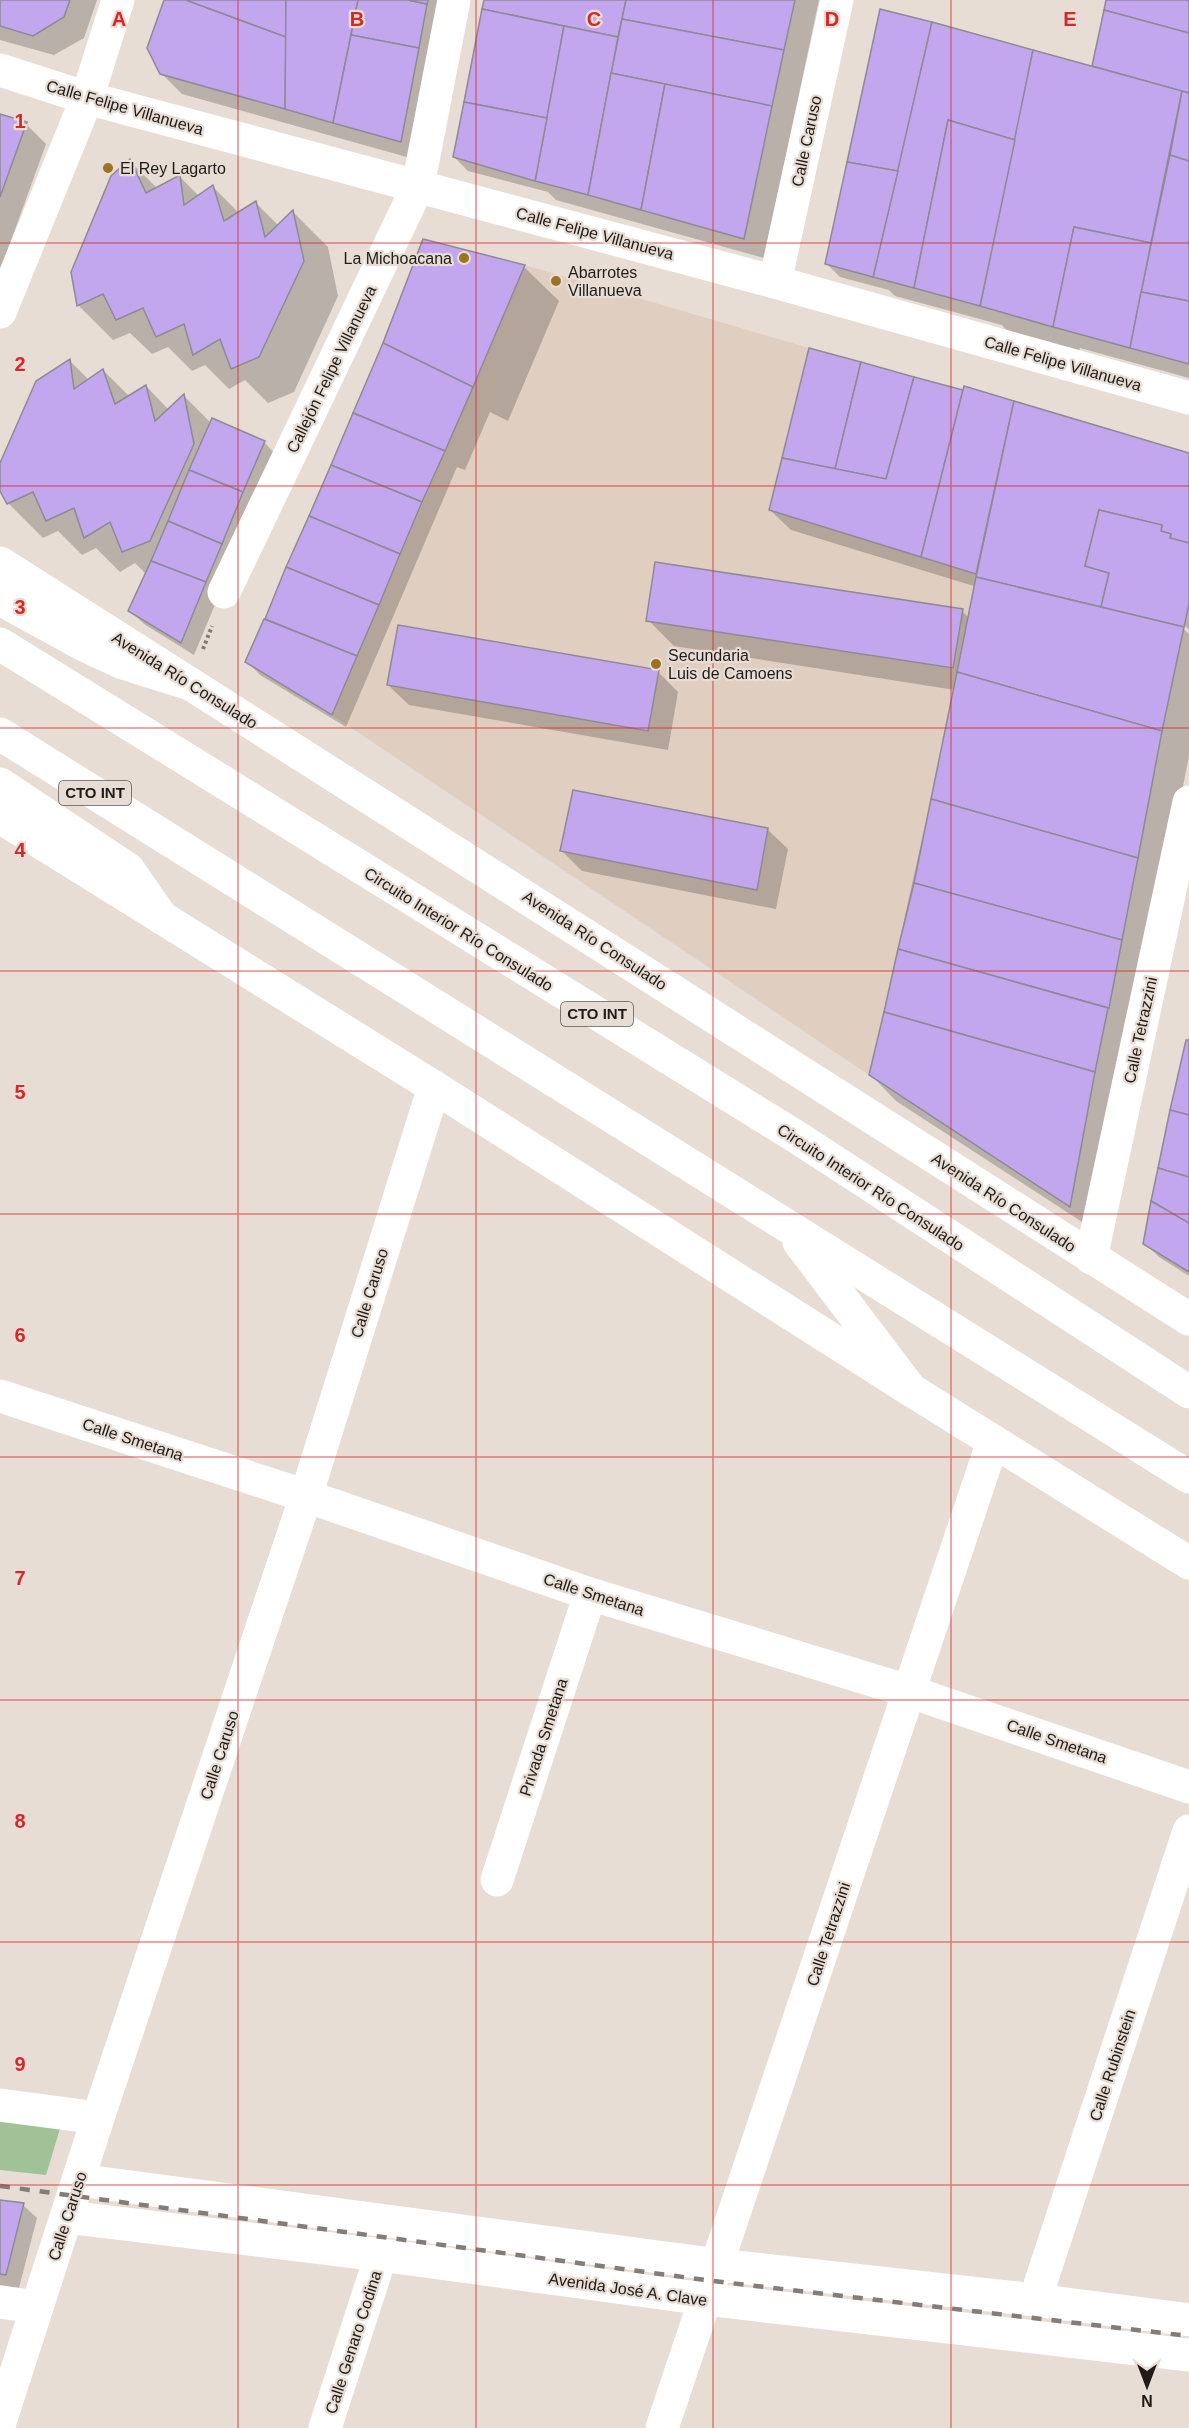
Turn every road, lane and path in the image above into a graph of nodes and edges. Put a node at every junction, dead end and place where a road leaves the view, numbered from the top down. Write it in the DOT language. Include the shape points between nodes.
graph roads {
  1 [pos="118,0"];
  2 [pos="454,0"];
  3 [pos="837,0"];
  4 [pos="0,70"];
  5 [pos="87,98"];
  6 [pos="418,186"];
  7 [pos="775,282"];
  8 [pos="0,312"];
  9 [pos="1189,398"];
  10 [pos="0,563"];
  11 [pos="224,592"];
  12 [pos="0,599"];
  13 [pos="0,644"];
  14 [pos="190,684"];
  15 [pos="0,734"];
  16 [pos="0,784"];
  17 [pos="1189,802"];
  18 [pos="0,818"];
  19 [pos="1178,905"];
  20 [pos="162,918"];
  21 [pos="434,1087"];
  22 [pos="787,1226"];
  23 [pos="1091,1258"];
  24 [pos="1189,1319"];
  25 [pos="911,1390"];
  26 [pos="1189,1392"];
  27 [pos="0,1396"];
  28 [pos="993,1441"];
  29 [pos="1189,1477"];
  30 [pos="306,1496"];
  31 [pos="1189,1563"];
  32 [pos="590,1594"];
  33 [pos="908,1691"];
  34 [pos="1189,1786"];
  35 [pos="1189,1831"];
  36 [pos="497,1880"];
  37 [pos="0,2105"];
  38 [pos="98,2118"];
  39 [pos="78,2180"];
  40 [pos="67,2217"];
  41 [pos="381,2255"];
  42 [pos="718,2265"];
  43 [pos="705,2299"];
  44 [pos="1035,2300"];
  45 [pos="0,2302"];
  46 [pos="38,2307"];
  47 [pos="1189,2320"];
  48 [pos="1189,2355"];
  49 [pos="0,2422"];
  50 [pos="325,2428"];
  51 [pos="662,2428"];
  1 -- 5 [label="main road"];
  2 -- 6 [label="main road, Callejón Felipe Villanueva"];
  3 -- 7 [label="main road, Calle Caruso"];
  4 -- 5 [label="main road, Calle Felipe Villanueva"];
  5 -- 6 [label="main road, Calle Felipe Villanueva"];
  5 -- 8 [label="main road"];
  6 -- 7 [label="main road, Calle Felipe Villanueva"];
  6 -- 11 [label="main road, Callejón Felipe Villanueva"];
  7 -- 9 [label="main road, Calle Felipe Villanueva"];
  10 -- 14 [label="main road, Avenida Río Consulado"];
  11 -- 14 [label="path"];
  12 -- 14 [label="main road" via="123,663"];
  13 -- 26 [label="main road, Circuito Interior Río Consulado / CTO INT" via="795,1136"];
  14 -- 23 [label="main road, Avenida Río Consulado"];
  15 -- 22 [label="main road, CTO INT"];
  16 -- 20 [label="main road" via="128,869"];
  17 -- 19 [label="main road, Calle Tetrazzini"];
  18 -- 20 [label="main road"];
  19 -- 23 [label="main road, Calle Tetrazzini"];
  20 -- 21 [label="main road"];
  21 -- 25 [label="main road"];
  21 -- 30 [label="main road, Calle Caruso"];
  22 -- 25 [label="main road"];
  22 -- 29 [label="main road, CTO INT"];
  23 -- 24 [label="main road, Avenida Río Consulado"];
  25 -- 28 [label="main road"];
  27 -- 30 [label="main road, Calle Smetana"];
  28 -- 31 [label="main road"];
  28 -- 33 [label="main road, Calle Tetrazzini"];
  30 -- 32 [label="main road, Calle Smetana"];
  30 -- 38 [label="main road, Calle Caruso"];
  32 -- 33 [label="main road, Calle Smetana"];
  32 -- 36 [label="main road, Privada Smetana"];
  33 -- 34 [label="main road, Calle Smetana"];
  33 -- 42 [label="main road, Calle Tetrazzini"];
  35 -- 44 [label="main road, Calle Rubinstein"];
  37 -- 38 [label="main road"];
  38 -- 39 [label="main road, Calle Caruso"];
  39 -- 40 [label="main road, Calle Caruso"];
  39 -- 42 [label="main road"];
  40 -- 41 [label="main road, Avenida José A. Clave"];
  40 -- 46 [label="main road, Calle Caruso"];
  41 -- 43 [label="main road, Avenida José A. Clave"];
  41 -- 50 [label="main road, Calle Genaro Codina"];
  42 -- 43 [label="main road, Calle Tetrazzini"];
  42 -- 44 [label="main road"];
  43 -- 48 [label="main road, Avenida José A. Clave"];
  43 -- 51 [label="main road, Calle Tetrazzini"];
  44 -- 47 [label="main road"];
  45 -- 46 [label="main road"];
  46 -- 49 [label="main road, Calle Caruso"];
}
